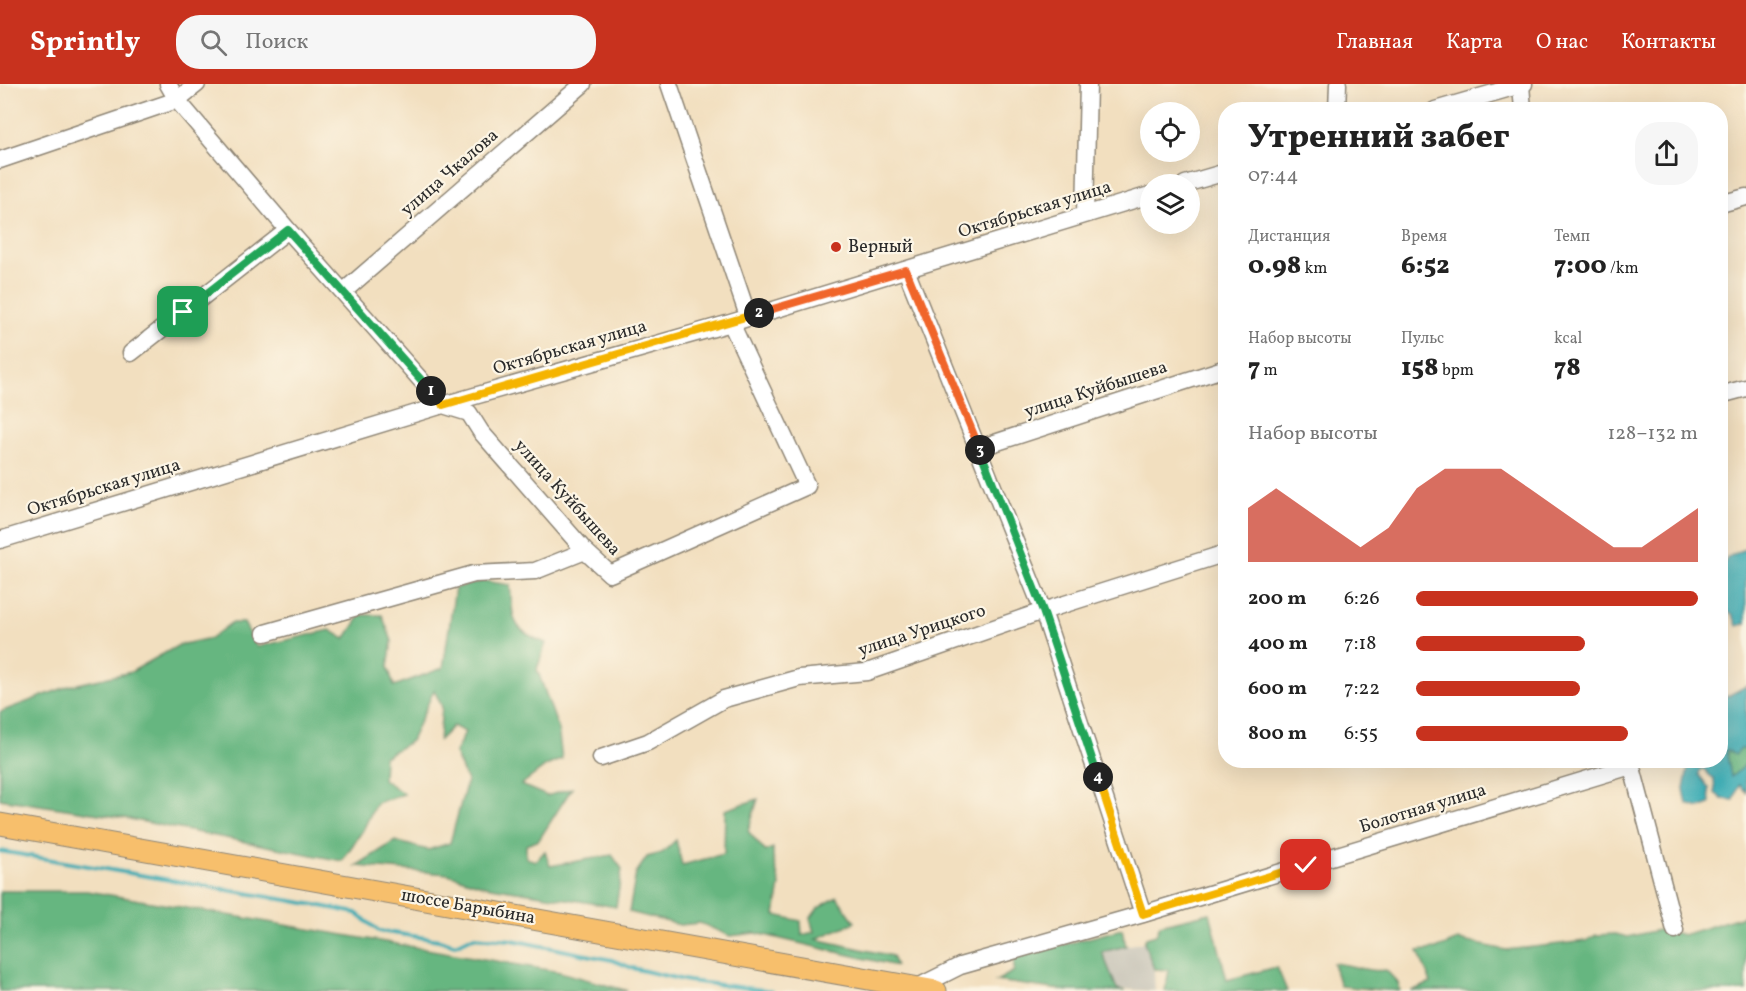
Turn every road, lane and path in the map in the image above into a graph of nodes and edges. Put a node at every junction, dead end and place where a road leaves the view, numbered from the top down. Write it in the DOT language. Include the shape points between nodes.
graph roads {
  1 [pos="168,84"];
  2 [pos="197,84"];
  3 [pos="583,84"];
  4 [pos="669,84"];
  5 [pos="1088,84"];
  6 [pos="1338,84"];
  7 [pos="1522,85"];
  8 [pos="177,100"];
  9 [pos="1337,102"];
  10 [pos="1463,102"];
  11 [pos="1523,102"];
  12 [pos="0,160"];
  13 [pos="1218,174"];
  14 [pos="1200,180"];
  15 [pos="1746,196"];
  16 [pos="1140,198"];
  17 [pos="1728,202"];
  18 [pos="1085,215"];
  19 [pos="288,230"];
  20 [pos="906,270"];
  21 [pos="343,292"];
  22 [pos="748,316"];
  23 [pos="730,323"];
  24 [pos="131,353"];
  25 [pos="1218,371"];
  26 [pos="1746,388"];
  27 [pos="1728,393"];
  28 [pos="443,405"];
  29 [pos="979,448"];
  30 [pos="0,540"];
  31 [pos="585,551"];
  32 [pos="1218,556"];
  33 [pos="1043,611"];
  34 [pos="265,633"];
  35 [pos="601,758"];
  36 [pos="1615,768"];
  37 [pos="1632,768"];
  38 [pos="0,824"];
  39 [pos="1143,914"];
  40 [pos="1675,930"];
  41 [pos="927,989"];
  1 -- 8 [label="street"];
  2 -- 8 [label="street"];
  3 -- 21 [label="street, улица Чкалова"];
  4 -- 22 [label="street"];
  5 -- 18 [label="street"];
  6 -- 9 [label="street"];
  7 -- 10 [label="street"];
  7 -- 11 [label="street"];
  8 -- 12 [label="street"];
  8 -- 19 [label="street"];
  13 -- 14 [label="street"];
  15 -- 17 [label="street"];
  16 -- 18 [label="street, Октябрьская улица"];
  18 -- 20 [label="street, Октябрьская улица"];
  19 -- 21 [label="street"];
  19 -- 24 [label="street"];
  20 -- 22 [label="street, Октябрьская улица"];
  20 -- 29 [label="street"];
  21 -- 28 [label="street"];
  22 -- 23 [label="street, Октябрьская улица"];
  23 -- 28 [label="street, Октябрьская улица"];
  23 -- 31 [label="street, улица Куйбышева" via="807,486 610,573"];
  25 -- 29 [label="street, улица Куйбышева"];
  26 -- 27 [label="street"];
  28 -- 30 [label="street, Октябрьская улица"];
  28 -- 31 [label="street, улица Куйбышева" via="469,413 481,432"];
  29 -- 33 [label="street"];
  31 -- 34 [label="street" via="535,571 474,574"];
  32 -- 33 [label="street, улица Урицкого"];
  33 -- 35 [label="street, улица Урицкого" via="867,672 799,678 724,699 648,742"];
  33 -- 39 [label="street"];
  36 -- 39 [label="street, Болотная улица"];
  37 -- 40 [label="street"];
  38 -- 41 [label="main road, шоссе Барыбина"];
  39 -- 41 [label="street, Болотная улица" via="960,966"];
}
